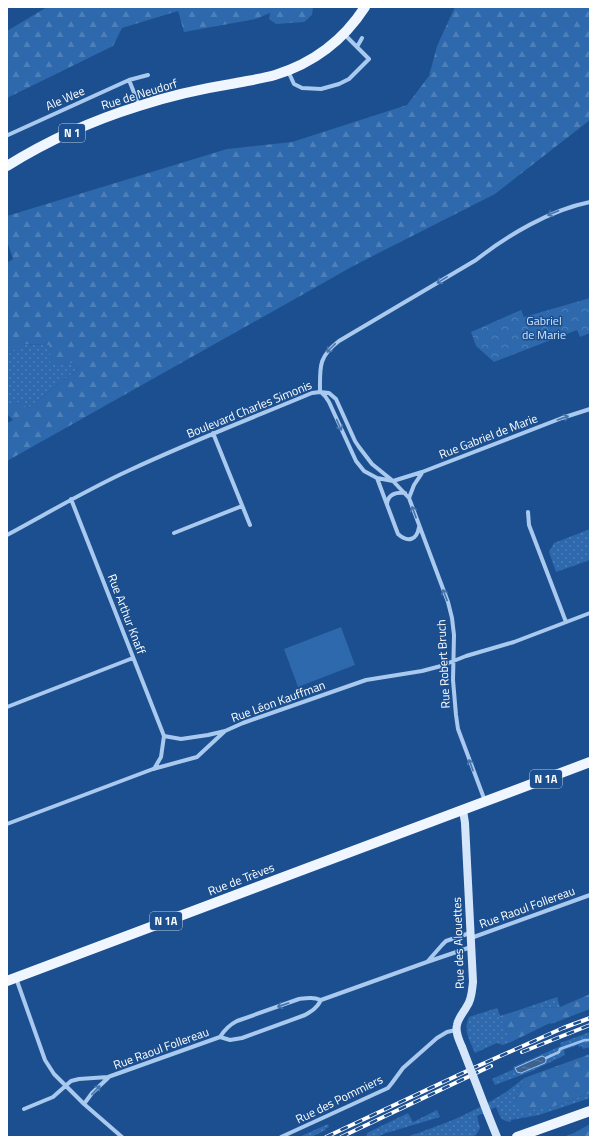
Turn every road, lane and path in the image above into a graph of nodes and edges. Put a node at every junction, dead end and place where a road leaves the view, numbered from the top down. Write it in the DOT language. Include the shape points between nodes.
graph roads {
  1 [pos="365,7"];
  2 [pos="344,34"];
  3 [pos="362,38"];
  4 [pos="357,47"];
  5 [pos="288,70"];
  6 [pos="148,75"];
  7 [pos="129,80"];
  8 [pos="139,106"];
  9 [pos="8,135"];
  10 [pos="7,166"];
  11 [pos="590,202"];
  12 [pos="320,392"];
  13 [pos="590,409"];
  14 [pos="213,433"];
  15 [pos="422,472"];
  16 [pos="377,478"];
  17 [pos="393,481"];
  18 [pos="405,494"];
  19 [pos="409,498"];
  20 [pos="71,500"];
  21 [pos="242,506"];
  22 [pos="387,507"];
  23 [pos="528,512"];
  24 [pos="250,525"];
  25 [pos="420,527"];
  26 [pos="174,533"];
  27 [pos="7,535"];
  28 [pos="590,613"];
  29 [pos="566,622"];
  30 [pos="133,658"];
  31 [pos="454,661"];
  32 [pos="7,707"];
  33 [pos="225,731"];
  34 [pos="164,736"];
  35 [pos="590,762"];
  36 [pos="153,770"];
  37 [pos="485,802"];
  38 [pos="463,810"];
  39 [pos="7,824"];
  40 [pos="590,895"];
  41 [pos="470,936"];
  42 [pos="471,947"];
  43 [pos="427,962"];
  44 [pos="11,979"];
  45 [pos="321,1000"];
  46 [pos="456,1030"];
  47 [pos="220,1037"];
  48 [pos="108,1077"];
  49 [pos="65,1086"];
  50 [pos="84,1104"];
  51 [pos="24,1109"];
  52 [pos="590,1111"];
  53 [pos="122,1137"];
  54 [pos="281,1137"];
  55 [pos="497,1137"];
  56 [pos="517,1137"];
  1 -- 2 [label="main road, Rue de Neudorf / N 1"];
  2 -- 4 [label="street"];
  2 -- 5 [label="main road, Rue de Neudorf / N 1" via="326,51"];
  3 -- 4 [label="street"];
  4 -- 5 [label="street" via="369,59 349,79 339,84 321,89 302,88 294,84"];
  5 -- 8 [label="main road, Rue de Neudorf / N 1"];
  6 -- 7 [label="street, Ale Wee"];
  7 -- 8 [label="street"];
  7 -- 9 [label="street, Ale Wee"];
  8 -- 10 [label="main road, Rue de Neudorf / N 1" via="81,128"];
  11 -- 12 [label="street, Boulevard Charles Simonis, one-way" via="550,214 496,244 476,260 339,341 323,359"];
  12 -- 14 [label="street, Boulevard Charles Simonis"];
  12 -- 16 [label="street, one-way" via="326,396 356,462 364,471"];
  12 -- 17 [label="street, Rue Robert Bruch" via="330,393 336,399 359,447 372,464"];
  15 -- 13 [label="street, Rue Gabriel de Marie, one-way"];
  14 -- 20 [label="street, Boulevard Charles Simonis"];
  14 -- 21 [label="street"];
  15 -- 17 [label="street, Rue Gabriel de Marie"];
  15 -- 19 [label="street"];
  16 -- 17 [label="street"];
  16 -- 22 [label="street"];
  17 -- 18 [label="street, Rue Robert Bruch"];
  18 -- 19 [label="street, Rue Robert Bruch"];
  18 -- 22 [label="street" via="392,494"];
  25 -- 19 [label="street, Rue Robert Bruch, one-way"];
  20 -- 27 [label="street, Boulevard Charles Simonis"];
  20 -- 30 [label="street, Rue Arthur Knaff"];
  21 -- 24 [label="street"];
  21 -- 26 [label="street"];
  22 -- 25 [label="street" via="402,538 409,540 414,537"];
  23 -- 29 [label="street" via="529,525"];
  31 -- 25 [label="street, Rue Robert Bruch, one-way" via="454,635 448,602"];
  28 -- 29 [label="street, Rue Léon Kauffman"];
  29 -- 31 [label="street, Rue Léon Kauffman"];
  30 -- 32 [label="street"];
  30 -- 34 [label="street, Rue Arthur Knaff"];
  31 -- 33 [label="street, Rue Léon Kauffman" via="422,671 366,680"];
  37 -- 31 [label="street, Rue Robert Bruch, one-way" via="458,729 454,701"];
  33 -- 34 [label="street" via="181,739"];
  33 -- 36 [label="street, Rue Léon Kauffman" via="197,757"];
  34 -- 36 [label="street, Rue Arthur Knaff" via="161,757"];
  35 -- 37 [label="main road, N 1A"];
  36 -- 39 [label="street, Rue Léon Kauffman"];
  37 -- 38 [label="main road, Rue de Trèves / N 1A"];
  38 -- 41 [label="main road, Rue des Alouettes"];
  38 -- 44 [label="main road, Rue de Trèves / N 1A"];
  40 -- 41 [label="street, Rue Raoul Follereau"];
  41 -- 42 [label="main road, Rue des Alouettes"];
  41 -- 43 [label="street, Rue Raoul Follereau" via="446,941"];
  42 -- 43 [label="street, Rue Raoul Follereau"];
  42 -- 46 [label="main road, Rue des Alouettes" via="472,994 458,1020"];
  43 -- 45 [label="street, Rue Raoul Follereau"];
  44 -- 49 [label="street" via="45,1060"];
  45 -- 47 [label="street, Rue Raoul Follereau" via="318,1006 305,1015 242,1038 230,1040"];
  45 -- 47 [label="street, Rue Raoul Follereau, one-way" via="308,997 299,999 237,1021 225,1029"];
  46 -- 54 [label="street, Rue des Pommiers" via="437,1038 403,1068 388,1088"];
  46 -- 55 [label="main road, bridge"];
  47 -- 48 [label="street, Rue Raoul Follereau"];
  48 -- 49 [label="street, Rue Raoul Follereau" via="78,1079"];
  50 -- 48 [label="street, Rue Raoul Follereau, one-way"];
  49 -- 50 [label="street"];
  49 -- 51 [label="street, Rue Raoul Follereau" via="53,1098"];
  50 -- 53 [label="street"];
  52 -- 56 [label="main road"];
}
